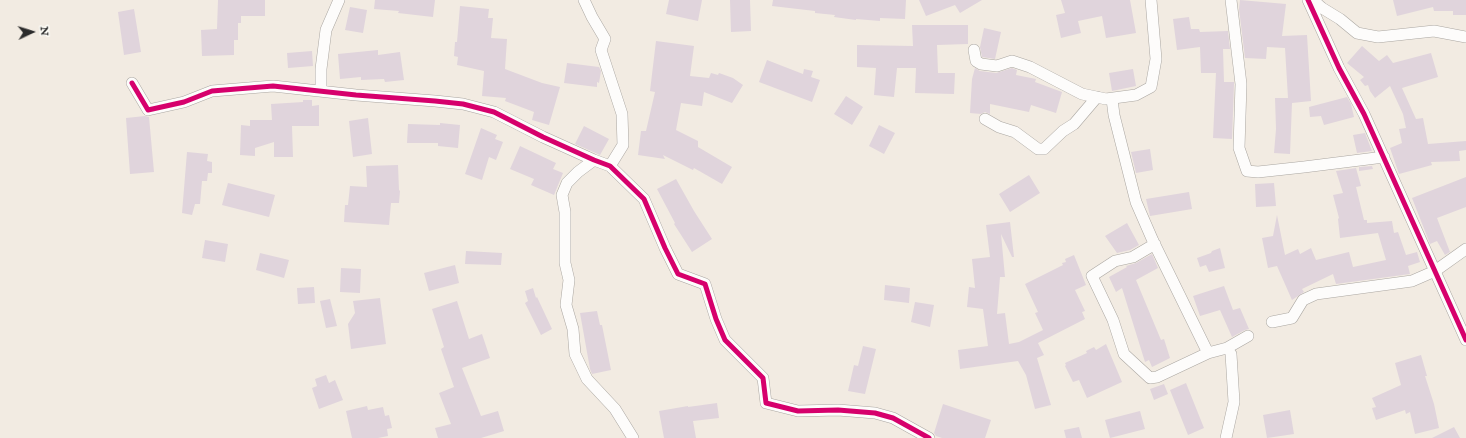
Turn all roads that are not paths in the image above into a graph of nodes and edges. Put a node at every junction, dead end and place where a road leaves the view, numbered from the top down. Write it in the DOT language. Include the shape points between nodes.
graph roads {
  1 [pos="339,0"];
  2 [pos="584,0"];
  3 [pos="1151,0"];
  4 [pos="1230,0"];
  5 [pos="1308,0"];
  6 [pos="1313,0"];
  7 [pos="1466,37"];
  8 [pos="974,50"];
  9 [pos="132,83"];
  10 [pos="321,91"];
  11 [pos="1097,98"];
  12 [pos="1112,98"];
  13 [pos="985,118"];
  14 [pos="1384,157"];
  15 [pos="594,160"];
  16 [pos="610,166"];
  17 [pos="1155,244"];
  18 [pos="1466,249"];
  19 [pos="1435,271"];
  20 [pos="1272,322"];
  21 [pos="1248,336"];
  22 [pos="1466,340"];
  23 [pos="1208,353"];
  24 [pos="1231,354"];
  25 [pos="633,438"];
  26 [pos="929,438"];
  27 [pos="1226,438"];
  1 -- 10 [label="street" via="326,30"];
  2 -- 16 [label="street" via="605,39 601,50 622,114 623,145"];
  3 -- 12 [label="street" via="1156,59 1151,87 1136,95"];
  4 -- 14 [label="street" via="1241,84 1239,148 1247,171 1289,169"];
  5 -- 14 [label="street"];
  6 -- 7 [label="street" via="1357,33 1378,37 1434,31"];
  8 -- 11 [label="street" via="976,61 981,64 997,66 1012,61 1030,67 1082,94"];
  9 -- 10 [label="street" via="148,110 184,102 212,91 274,86"];
  10 -- 15 [label="street" via="463,104 494,112"];
  11 -- 12 [label="street"];
  11 -- 13 [label="street" via="1074,124 1044,149"];
  12 -- 17 [label="street" via="1136,202"];
  14 -- 19 [label="street"];
  15 -- 16 [label="street"];
  15 -- 25 [label="street" via="567,184 562,195 565,212 565,263 569,280 566,306 573,329 575,354 587,379 615,409"];
  16 -- 26 [label="street" via="644,199 678,274 705,284 725,340 763,378 766,403 798,410 875,413 893,418"];
  17 -- 23 [label="street"];
  17 -- 23 [label="street" via="1133,257 1115,261 1092,276 1113,320 1124,354 1150,378"];
  18 -- 19 [label="street"];
  19 -- 20 [label="street" via="1412,281 1316,294 1303,300 1292,318"];
  19 -- 22 [label="street"];
  21 -- 23 [label="street" via="1227,348"];
  24 -- 27 [label="street" via="1234,402"];
}
